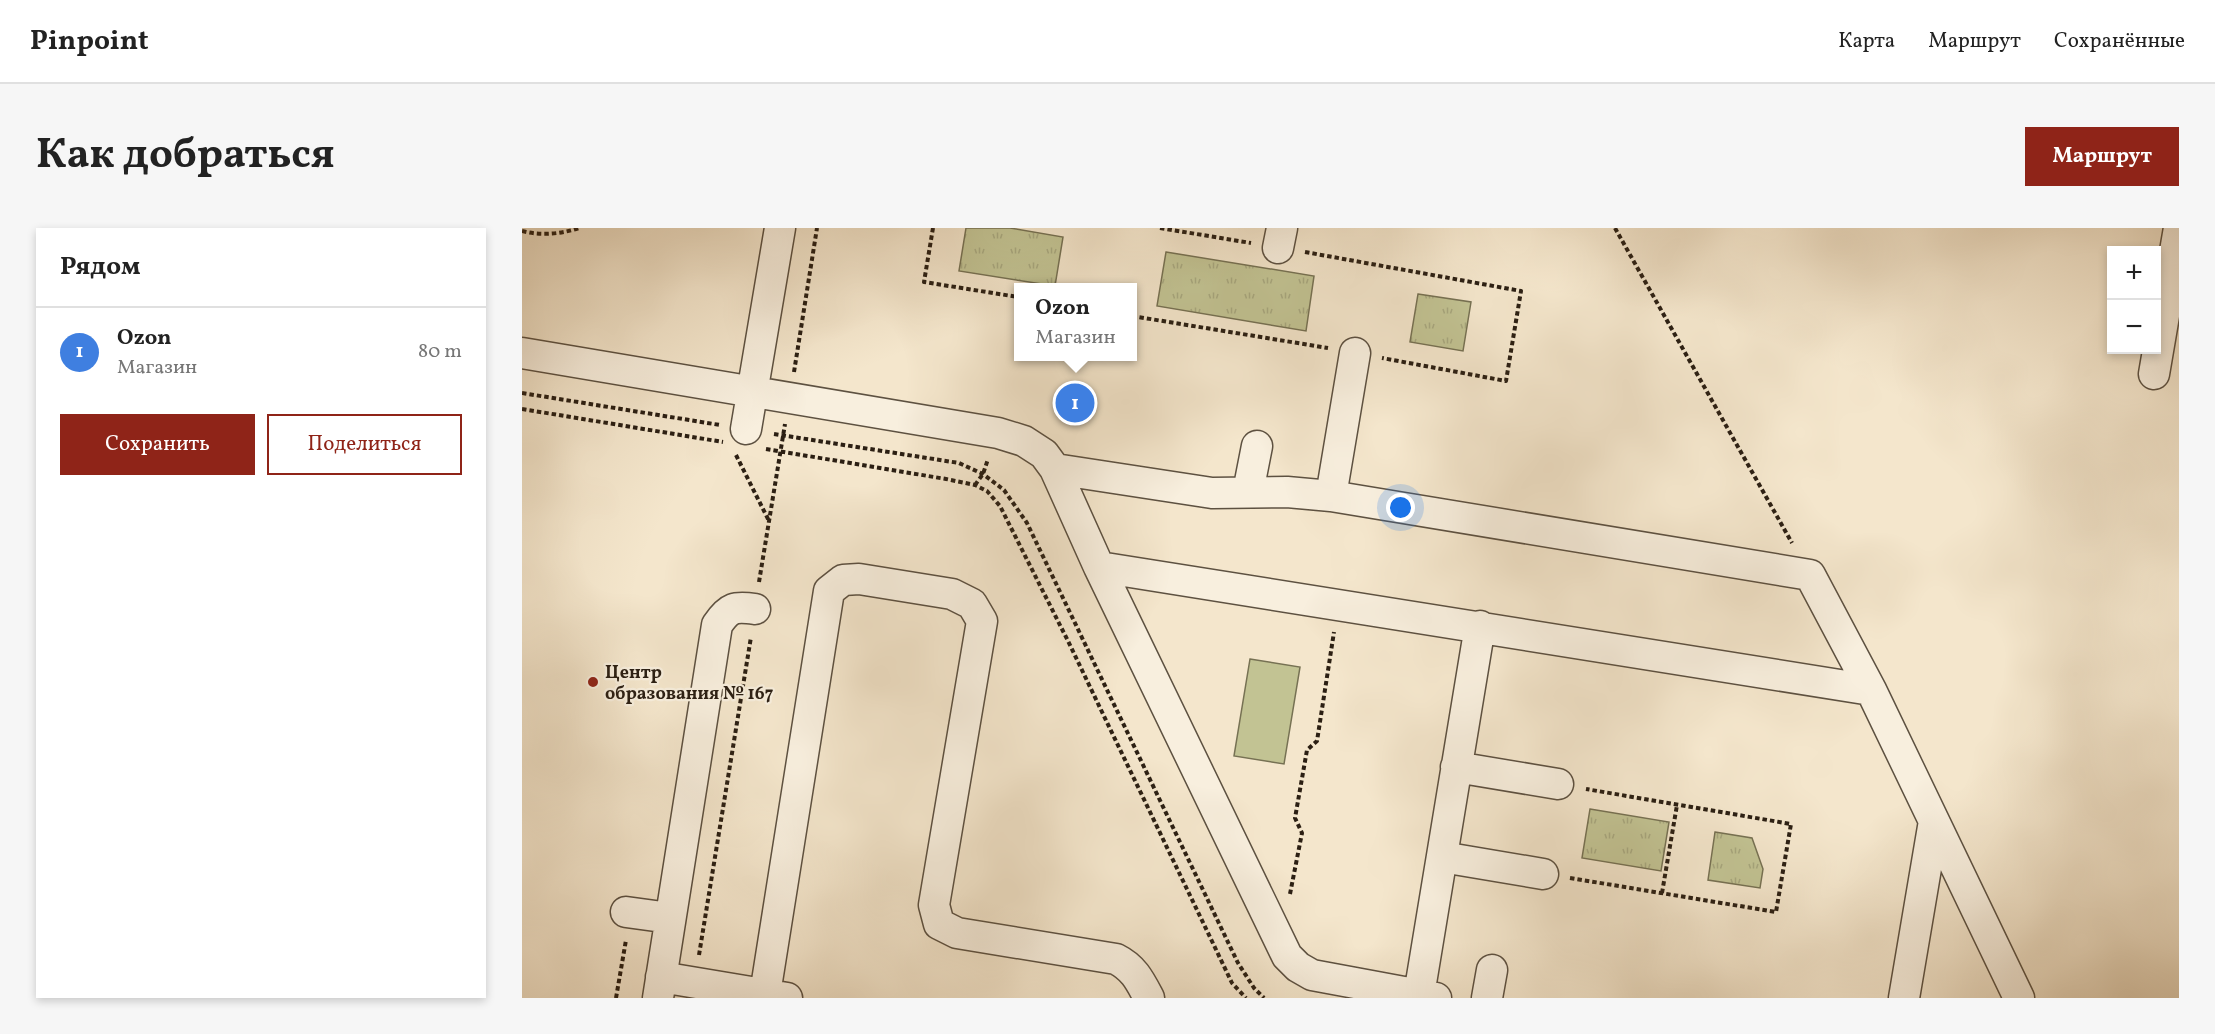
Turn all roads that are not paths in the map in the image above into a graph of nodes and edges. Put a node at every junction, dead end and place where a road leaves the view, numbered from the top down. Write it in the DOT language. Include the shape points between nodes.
graph roads {
  1 [pos="780,228"];
  2 [pos="2179,228"];
  3 [pos="522,353"];
  4 [pos="1355,353"];
  5 [pos="2154,374"];
  6 [pos="752,392"];
  7 [pos="746,429"];
  8 [pos="1257,446"];
  9 [pos="1055,469"];
  10 [pos="1248,492"];
  11 [pos="1330,496"];
  12 [pos="1099,567"];
  13 [pos="755,609"];
  14 [pos="1480,626"];
  15 [pos="1871,690"];
  16 [pos="1456,767"];
  17 [pos="1558,784"];
  18 [pos="1934,821"];
  19 [pos="1442,857"];
  20 [pos="1543,874"];
  21 [pos="628,912"];
  22 [pos="670,918"];
  23 [pos="659,988"];
  24 [pos="776,996"];
  25 [pos="1427,997"];
  26 [pos="1149,998"];
  27 [pos="1904,998"];
  28 [pos="2019,998"];
  1 -- 6 [label="lane"];
  2 -- 5 [label="lane"];
  3 -- 6 [label="lane"];
  4 -- 11 [label="lane"];
  6 -- 7 [label="lane"];
  6 -- 9 [label="lane" via="998,433 1024,441 1044,454"];
  8 -- 10 [label="lane"];
  9 -- 10 [label="lane" via="1212,493"];
  9 -- 12 [label="lane"];
  10 -- 11 [label="lane"];
  11 -- 15 [label="lane" via="1810,575"];
  12 -- 14 [label="lane"];
  12 -- 25 [label="lane" via="1287,956 1312,975"];
  13 -- 22 [label="lane" via="738,606 724,613 717,625"];
  14 -- 15 [label="lane"];
  14 -- 16 [label="lane"];
  15 -- 18 [label="lane"];
  16 -- 17 [label="lane"];
  16 -- 19 [label="lane"];
  18 -- 27 [label="lane"];
  18 -- 28 [label="lane"];
  19 -- 20 [label="lane"];
  19 -- 25 [label="lane"];
  21 -- 22 [label="lane"];
  22 -- 23 [label="lane"];
  23 -- 24 [label="lane" via="695,983"];
  24 -- 26 [label="lane" via="829,591 843,580 859,579 952,594 972,604 982,621 934,905 939,924 957,933 1116,959 1129,965"];
}
